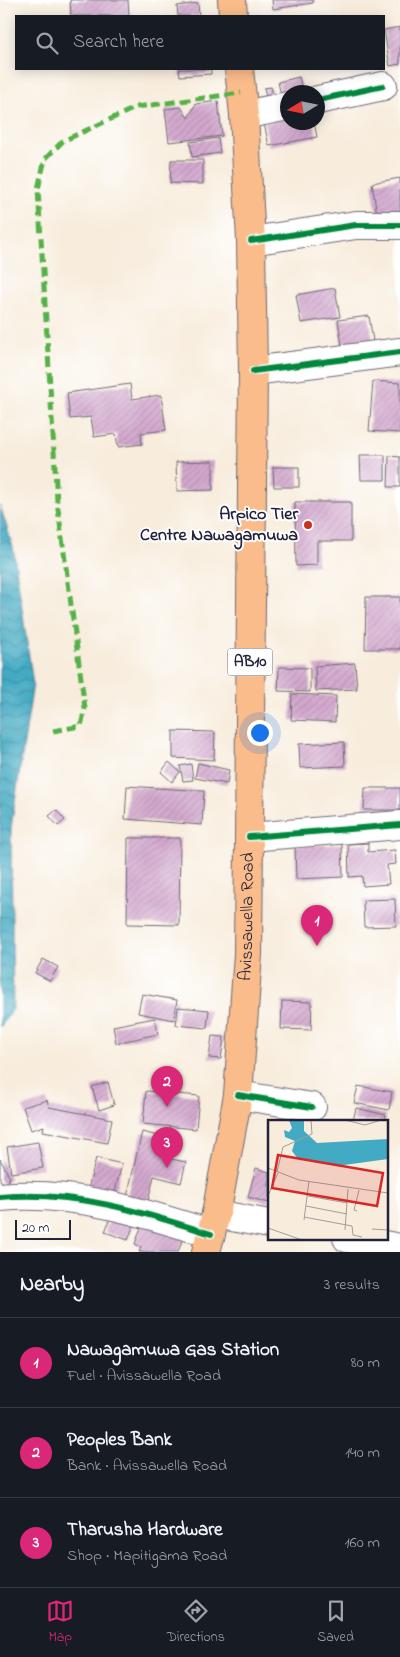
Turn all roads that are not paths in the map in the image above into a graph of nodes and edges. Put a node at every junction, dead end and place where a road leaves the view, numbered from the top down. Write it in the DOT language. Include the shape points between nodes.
graph roads {
  1 [pos="232,0"];
  2 [pos="234,15"];
  3 [pos="239,70"];
  4 [pos="383,86"];
  5 [pos="325,98"];
  6 [pos="280,108"];
  7 [pos="244,115"];
  8 [pos="400,225"];
  9 [pos="251,241"];
  10 [pos="400,352"];
  11 [pos="254,371"];
  12 [pos="400,825"];
  13 [pos="249,837"];
  14 [pos="238,1095"];
  15 [pos="312,1108"];
  16 [pos="0,1197"];
  17 [pos="268,1224"];
  18 [pos="211,1233"];
  19 [pos="358,1240"];
  20 [pos="400,1248"];
  1 -- 2 [label="main road"];
  3 -- 7 [label="main road, Avissawella Road / AB10"];
  4 -- 5 [label="street"];
  6 -- 7 [label="street"];
  7 -- 9 [label="main road, Avissawella Road / AB10"];
  8 -- 9 [label="street" via="356,225"];
  9 -- 11 [label="main road, Avissawella Road / AB10"];
  10 -- 11 [label="street"];
  11 -- 13 [label="main road, Avissawella Road / AB10"];
  12 -- 13 [label="street"];
  13 -- 14 [label="main road, Avissawella Road / AB10" via="248,954"];
  14 -- 15 [label="street"];
  14 -- 18 [label="main road, Avissawella Road / AB10"];
  16 -- 18 [label="street" via="24,1195 81,1199"];
  17 -- 18 [label="street"];
  19 -- 20 [label="street"];
}
